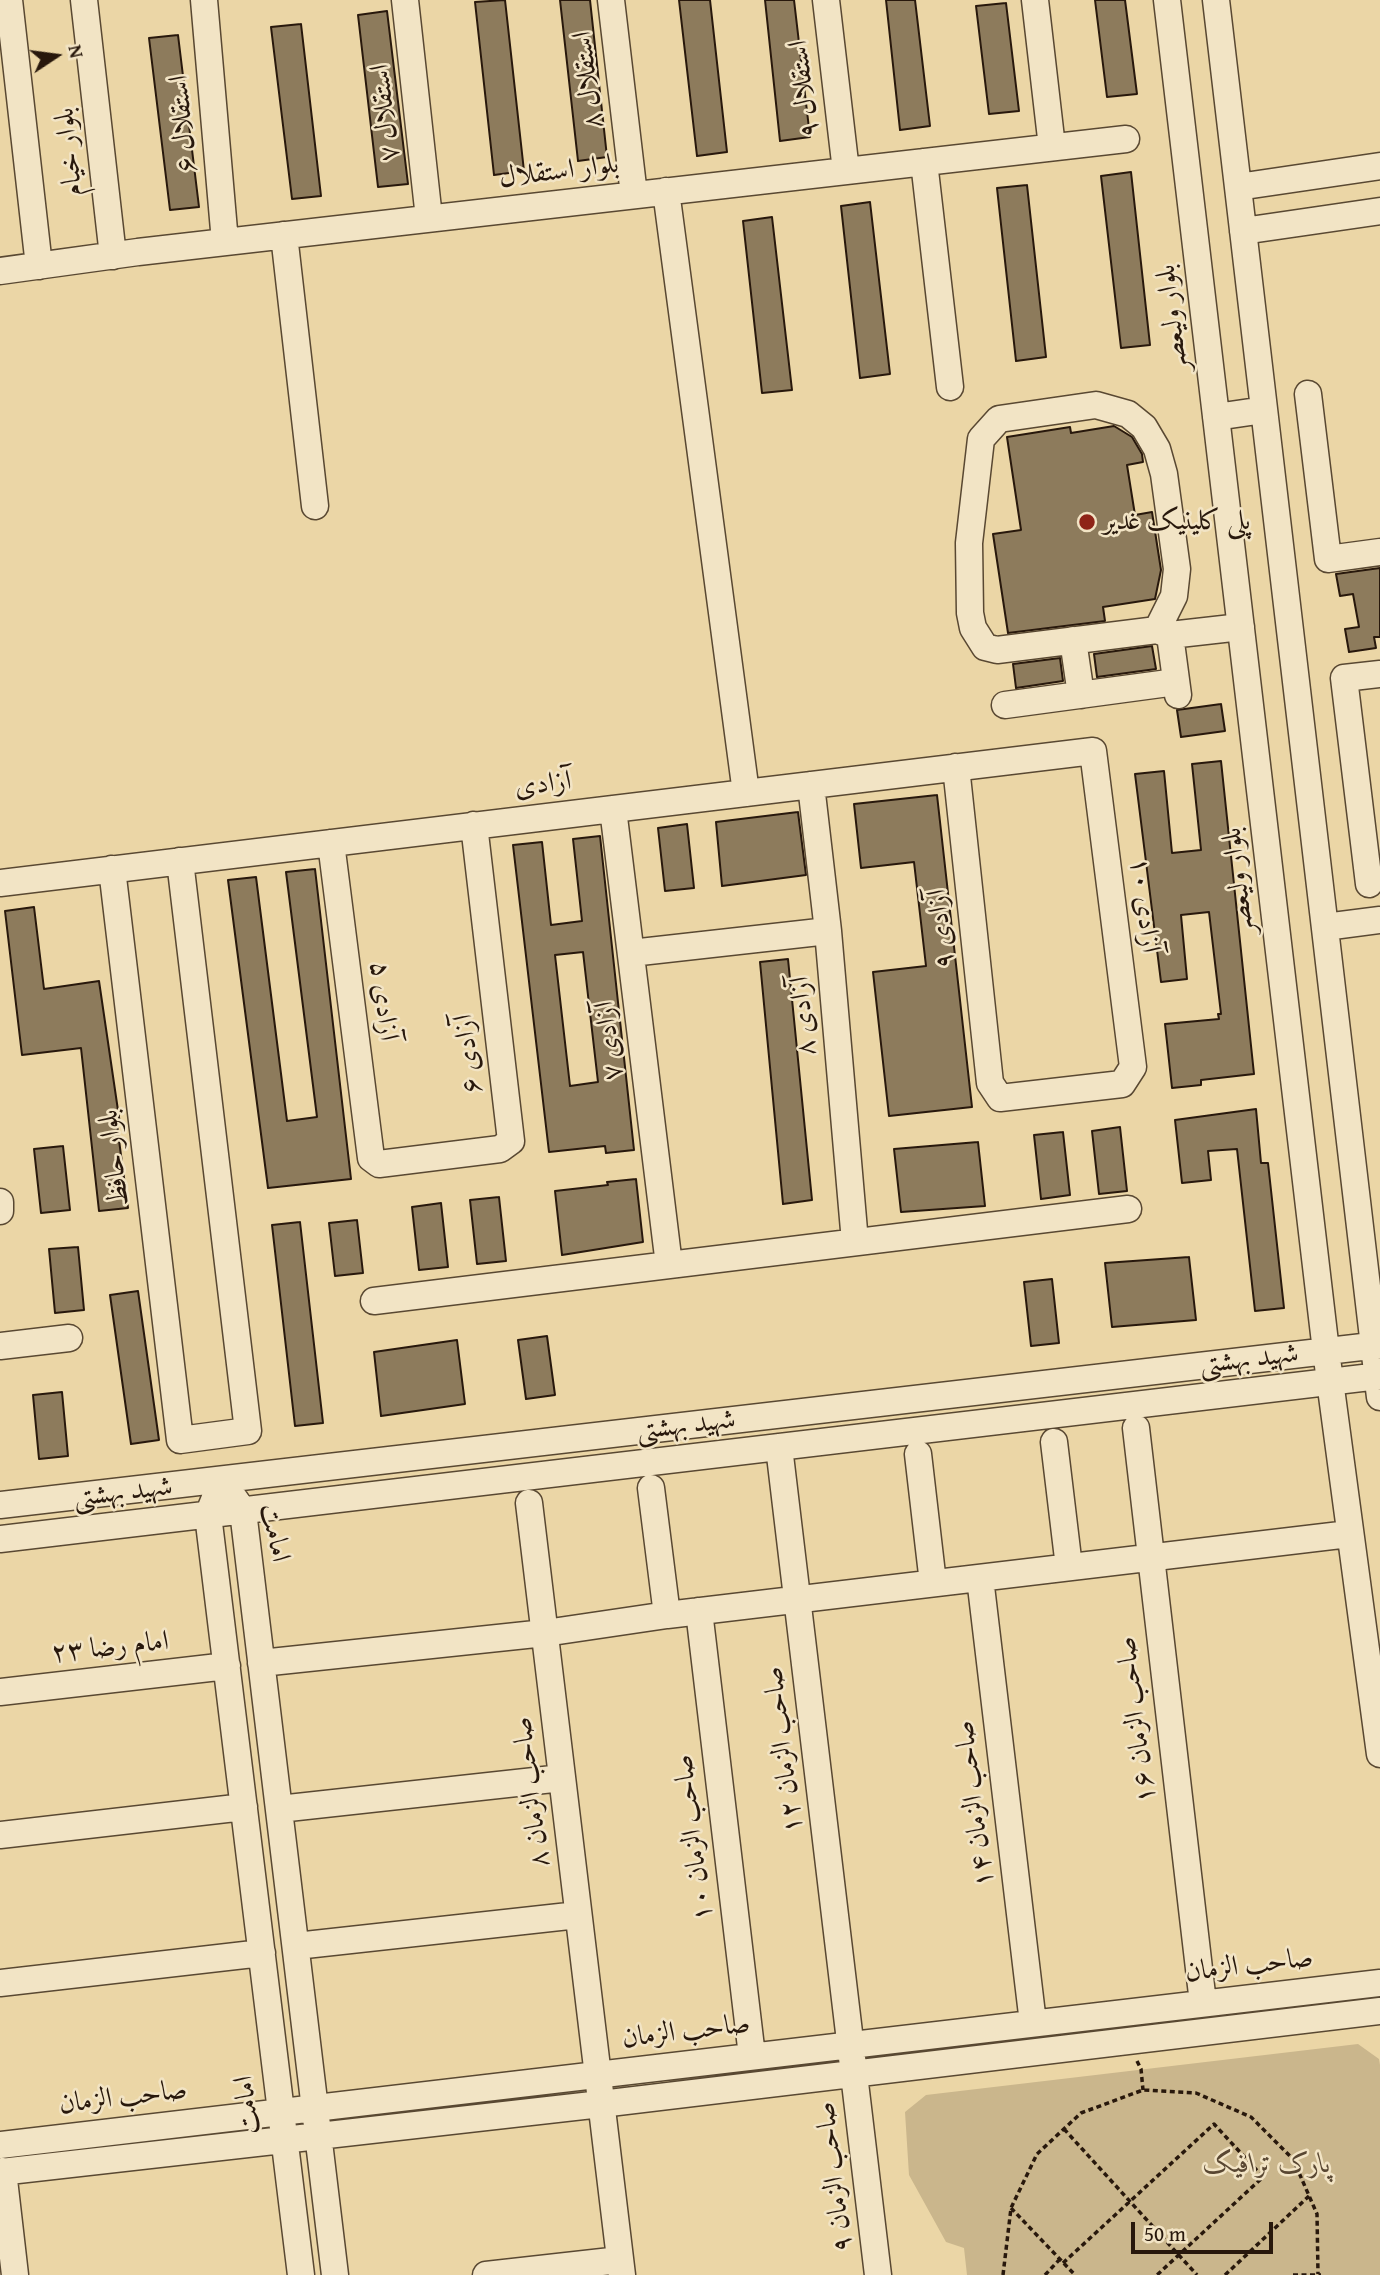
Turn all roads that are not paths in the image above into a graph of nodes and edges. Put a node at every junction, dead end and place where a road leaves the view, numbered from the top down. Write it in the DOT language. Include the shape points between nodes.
graph roads {
  1 [pos="9,0"];
  2 [pos="84,0"];
  3 [pos="204,0"];
  4 [pos="405,0"];
  5 [pos="611,0"];
  6 [pos="826,0"];
  7 [pos="1035,0"];
  8 [pos="1167,0"];
  9 [pos="1216,0"];
  10 [pos="1126,139"];
  11 [pos="1052,147"];
  12 [pos="924,162"];
  13 [pos="1380,166"];
  14 [pos="846,171"];
  15 [pos="1238,187"];
  16 [pos="666,191"];
  17 [pos="634,195"];
  18 [pos="1380,211"];
  19 [pos="429,218"];
  20 [pos="1243,231"];
  21 [pos="284,235"];
  22 [pos="225,242"];
  23 [pos="113,256"];
  24 [pos="39,266"];
  25 [pos="0,271"];
  26 [pos="950,387"];
  27 [pos="1308,394"];
  28 [pos="1264,410"];
  29 [pos="1216,417"];
  30 [pos="315,506"];
  31 [pos="1380,552"];
  32 [pos="1241,626"];
  33 [pos="1163,632"];
  34 [pos="1073,640"];
  35 [pos="1380,674"];
  36 [pos="1081,695"];
  37 [pos="1005,705"];
  38 [pos="1093,751"];
  39 [pos="956,768"];
  40 [pos="811,785"];
  41 [pos="746,793"];
  42 [pos="613,809"];
  43 [pos="474,825"];
  44 [pos="331,843"];
  45 [pos="180,861"];
  46 [pos="112,869"];
  47 [pos="0,883"];
  48 [pos="1369,884"];
  49 [pos="1380,920"];
  50 [pos="1325,927"];
  51 [pos="828,931"];
  52 [pos="631,953"];
  53 [pos="990,1083"];
  54 [pos="379,1164"];
  55 [pos="1128,1209"];
  56 [pos="855,1242"];
  57 [pos="669,1265"];
  58 [pos="374,1301"];
  59 [pos="69,1338"];
  60 [pos="1377,1345"];
  61 [pos="0,1346"];
  62 [pos="1326,1351"];
  63 [pos="1330,1382"];
  64 [pos="1379,1383"];
  65 [pos="1136,1428"];
  66 [pos="1054,1442"];
  67 [pos="779,1447"];
  68 [pos="918,1454"];
  69 [pos="222,1480"];
  70 [pos="652,1488"];
  71 [pos="529,1503"];
  72 [pos="0,1506"];
  73 [pos="243,1511"];
  74 [pos="208,1515"];
  75 [pos="1349,1534"];
  76 [pos="0,1539"];
  77 [pos="1150,1558"];
  78 [pos="1069,1567"];
  79 [pos="980,1578"];
  80 [pos="933,1583"];
  81 [pos="797,1600"];
  82 [pos="699,1611"];
  83 [pos="667,1615"];
  84 [pos="545,1633"];
  85 [pos="261,1663"];
  86 [pos="227,1667"];
  87 [pos="0,1692"];
  88 [pos="1380,1754"];
  89 [pos="562,1778"];
  90 [pos="244,1807"];
  91 [pos="279,1809"];
  92 [pos="0,1835"];
  93 [pos="579,1915"];
  94 [pos="296,1946"];
  95 [pos="261,1953"];
  96 [pos="0,1983"];
  97 [pos="1380,1983"];
  98 [pos="1203,2003"];
  99 [pos="1380,2011"];
  100 [pos="1033,2023"];
  101 [pos="851,2045"];
  102 [pos="752,2056"];
  103 [pos="854,2071"];
  104 [pos="598,2074"];
  105 [pos="601,2104"];
  106 [pos="315,2108"];
  107 [pos="281,2112"];
  108 [pos="318,2134"];
  109 [pos="284,2138"];
  110 [pos="0,2145"];
  111 [pos="2,2171"];
  112 [pos="621,2268"];
  113 [pos="15,2275"];
  114 [pos="301,2275"];
  115 [pos="335,2275"];
  116 [pos="486,2275"];
  117 [pos="878,2275"];
  1 -- 24 [label="street, بلوار خیام"];
  2 -- 23 [label="street, بلوار خیام"];
  3 -- 22 [label="street, استقلال ۶"];
  4 -- 19 [label="street, استقلال ۷"];
  5 -- 17 [label="street, استقلال ۸"];
  6 -- 14 [label="street, استقلال ۹"];
  7 -- 11 [label="street"];
  8 -- 29 [label="street, بلوار ولیعصر"];
  9 -- 15 [label="street"];
  10 -- 11 [label="street, بلوار استقلال"];
  11 -- 12 [label="street, بلوار استقلال"];
  12 -- 14 [label="street, بلوار استقلال"];
  12 -- 26 [label="street"];
  13 -- 15 [label="street"];
  14 -- 16 [label="street, بلوار استقلال"];
  15 -- 20 [label="street"];
  16 -- 17 [label="street, بلوار استقلال"];
  16 -- 41 [label="street"];
  17 -- 19 [label="street, بلوار استقلال"];
  18 -- 20 [label="street"];
  19 -- 21 [label="street, بلوار استقلال"];
  20 -- 28 [label="street"];
  21 -- 22 [label="street, بلوار استقلال"];
  21 -- 30 [label="street"];
  22 -- 23 [label="street, بلوار استقلال"];
  23 -- 24 [label="street, بلوار استقلال"];
  24 -- 25 [label="street, بلوار استقلال"];
  27 -- 31 [label="street" via="1328,559"];
  28 -- 29 [label="street"];
  28 -- 50 [label="street"];
  29 -- 32 [label="street, بلوار ولیعصر"];
  32 -- 33 [label="street"];
  32 -- 62 [label="street, بلوار ولیعصر"];
  33 -- 34 [label="street"];
  33 -- 34 [label="street" via="1177,569 1164,474 1144,427 1128,414 1096,405 999,419 981,439 969,543 973,628 985,647 997,650"];
  33 -- 36 [label="street" via="1177,689"];
  34 -- 36 [label="street"];
  35 -- 48 [label="street" via="1344,678"];
  36 -- 37 [label="street"];
  38 -- 39 [label="street, آزادی"];
  38 -- 53 [label="street, آزادی ۱۰" via="1133,1067 1122,1084 1000,1098"];
  39 -- 40 [label="street, آزادی"];
  39 -- 53 [label="street, آزادی ۹"];
  40 -- 41 [label="street, آزادی"];
  40 -- 51 [label="street, آزادی ۸"];
  41 -- 42 [label="street, آزادی"];
  42 -- 43 [label="street, آزادی"];
  42 -- 52 [label="street, آزادی ۷"];
  43 -- 44 [label="street, آزادی"];
  43 -- 54 [label="street, آزادی ۶" via="511,1141 500,1149"];
  44 -- 45 [label="street, آزادی"];
  44 -- 54 [label="street, آزادی ۵" via="371,1158"];
  45 -- 46 [label="street, آزادی"];
  45 -- 46 [label="street, بلوار حافظ" via="248,1431 180,1440"];
  46 -- 47 [label="street, آزادی"];
  49 -- 50 [label="street"];
  50 -- 60 [label="street"];
  51 -- 52 [label="street"];
  51 -- 56 [label="street, آزادی ۸"];
  52 -- 57 [label="street, آزادی ۷"];
  55 -- 56 [label="street"];
  56 -- 57 [label="street"];
  57 -- 58 [label="street"];
  59 -- 61 [label="street"];
  60 -- 62 [label="street, شهید بهشتی"];
  60 -- 64 [label="street"];
  62 -- 63 [label="street, بلوار ولیعصر"];
  62 -- 69 [label="street, شهید بهشتی"];
  63 -- 64 [label="street, شهید بهشتی"];
  63 -- 67 [label="street, شهید بهشتی"];
  63 -- 75 [label="street, بلوار ولیعصر"];
  65 -- 77 [label="street, صاحب الزمان ۱۶"];
  66 -- 78 [label="street"];
  67 -- 73 [label="street, شهید بهشتی"];
  67 -- 81 [label="street, صاحب الزمان ۱۲"];
  68 -- 80 [label="street"];
  69 -- 72 [label="street, شهید بهشتی"];
  69 -- 73 [label="street, امامت"];
  69 -- 74 [label="street, امامت"];
  70 -- 83 [label="street"];
  71 -- 84 [label="street, صاحب الزمان ۸"];
  73 -- 74 [label="street, شهید بهشتی"];
  73 -- 85 [label="street, امامت"];
  74 -- 76 [label="street, شهید بهشتی"];
  74 -- 86 [label="street, امامت"];
  75 -- 77 [label="street"];
  75 -- 88 [label="street, بلوار ولیعصر"];
  77 -- 78 [label="street"];
  77 -- 98 [label="street, صاحب الزمان ۱۶"];
  78 -- 79 [label="street"];
  79 -- 80 [label="street"];
  79 -- 100 [label="street, صاحب الزمان ۱۴"];
  80 -- 81 [label="street"];
  81 -- 82 [label="street"];
  81 -- 101 [label="street, صاحب الزمان ۱۲"];
  82 -- 83 [label="street"];
  82 -- 102 [label="street, صاحب الزمان ۱۰"];
  83 -- 84 [label="street"];
  84 -- 85 [label="street"];
  84 -- 89 [label="street, صاحب الزمان ۸"];
  85 -- 91 [label="street, امامت"];
  86 -- 87 [label="street, امام رضا ۲۳"];
  86 -- 90 [label="street, امامت"];
  89 -- 91 [label="street"];
  89 -- 93 [label="street, صاحب الزمان ۸"];
  90 -- 92 [label="street"];
  90 -- 95 [label="street, امامت"];
  91 -- 94 [label="street, امامت"];
  93 -- 94 [label="street"];
  93 -- 104 [label="street, صاحب الزمان ۸"];
  94 -- 106 [label="street, امامت"];
  95 -- 96 [label="street"];
  95 -- 107 [label="street, امامت"];
  97 -- 98 [label="street, صاحب الزمان"];
  98 -- 100 [label="street, صاحب الزمان"];
  99 -- 103 [label="street, صاحب الزمان"];
  100 -- 101 [label="street, صاحب الزمان"];
  101 -- 102 [label="street, صاحب الزمان"];
  101 -- 103 [label="street, صاحب الزمان ۱۲"];
  102 -- 104 [label="street, صاحب الزمان"];
  103 -- 105 [label="street, صاحب الزمان"];
  103 -- 117 [label="street, صاحب الزمان ۹"];
  104 -- 105 [label="street, صاحب الزمان ۸"];
  104 -- 106 [label="street, صاحب الزمان"];
  105 -- 108 [label="street, صاحب الزمان"];
  105 -- 112 [label="street, صاحب الزمان ۸"];
  106 -- 107 [label="street, صاحب الزمان"];
  106 -- 108 [label="street, امامت"];
  107 -- 109 [label="street, امامت"];
  107 -- 110 [label="street, صاحب الزمان"];
  108 -- 109 [label="street, صاحب الزمان"];
  108 -- 115 [label="street, امامت"];
  109 -- 111 [label="street, صاحب الزمان"];
  109 -- 114 [label="street, امامت"];
  111 -- 113 [label="street"];
  112 -- 116 [label="street"];
}
